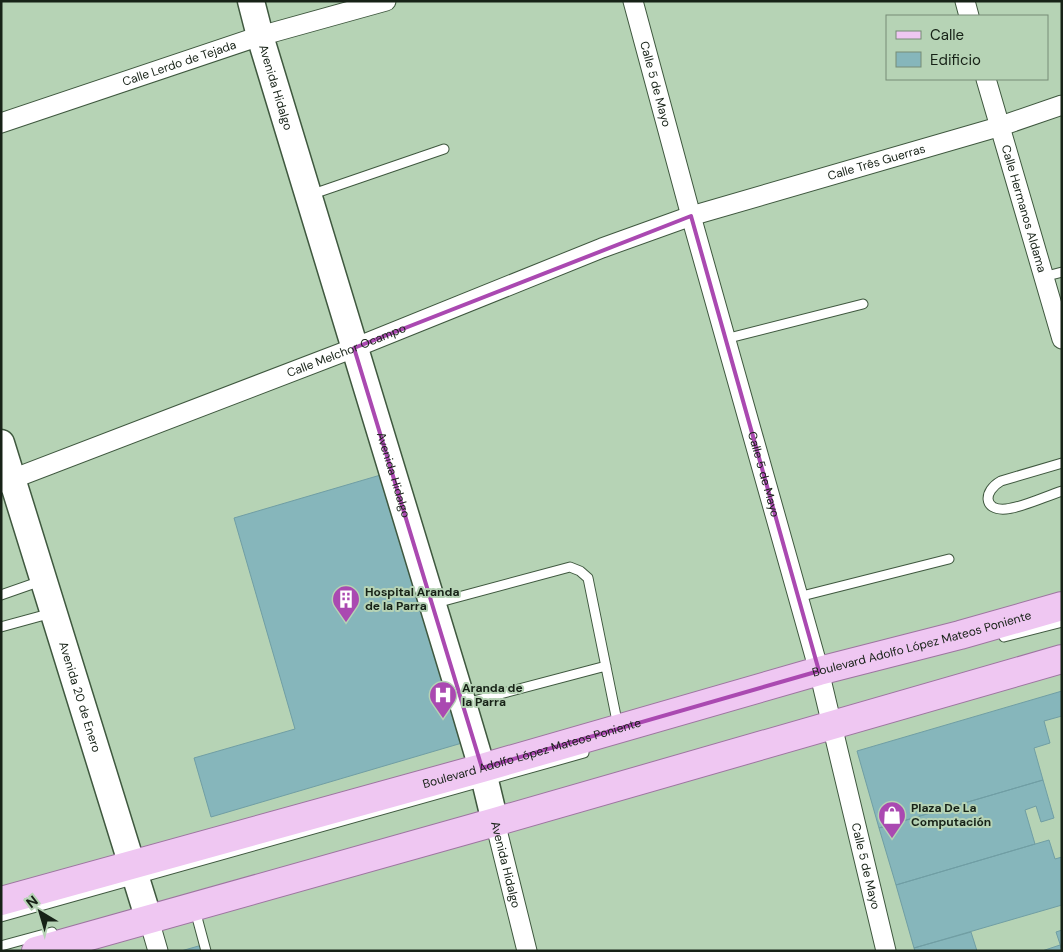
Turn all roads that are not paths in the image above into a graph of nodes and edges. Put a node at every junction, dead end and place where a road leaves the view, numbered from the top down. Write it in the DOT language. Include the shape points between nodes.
graph roads {
  1 [pos="251,1"];
  2 [pos="386,1"];
  3 [pos="633,1"];
  4 [pos="965,1"];
  5 [pos="969,15"];
  6 [pos="260,36"];
  7 [pos="986,80"];
  8 [pos="1062,105"];
  9 [pos="1,123"];
  10 [pos="998,127"];
  11 [pos="444,149"];
  12 [pos="309,196"];
  13 [pos="691,216"];
  14 [pos="1062,272"];
  15 [pos="1043,277"];
  16 [pos="864,304"];
  17 [pos="725,339"];
  18 [pos="1062,339"];
  19 [pos="354,348"];
  20 [pos="1,443"];
  21 [pos="1062,463"];
  22 [pos="6,481"];
  23 [pos="1062,491"];
  24 [pos="949,559"];
  25 [pos="43,580"];
  26 [pos="1,595"];
  27 [pos="798,597"];
  28 [pos="432,604"];
  29 [pos="1062,606"];
  30 [pos="53,613"];
  31 [pos="1062,622"];
  32 [pos="1,627"];
  33 [pos="994,639"];
  34 [pos="1062,659"];
  35 [pos="606,666"];
  36 [pos="821,681"];
  37 [pos="464,704"];
  38 [pos="830,716"];
  39 [pos="619,729"];
  40 [pos="591,751"];
  41 [pos="484,775"];
  42 [pos="493,813"];
  43 [pos="135,871"];
  44 [pos="1,901"];
  45 [pos="194,907"];
  46 [pos="146,910"];
  47 [pos="1,917"];
  48 [pos="59,930"];
  49 [pos="1,946"];
  50 [pos="36,951"];
  51 [pos="158,951"];
  52 [pos="206,951"];
  53 [pos="528,951"];
  54 [pos="886,951"];
  1 -- 6 [label="street, Avenida Hidalgo"];
  2 -- 6 [label="street, Calle Lerdo de Tejada"];
  3 -- 13 [label="street, Calle 5 de Mayo"];
  4 -- 5 [label="street"];
  6 -- 9 [label="street, Calle Lerdo de Tejada"];
  6 -- 12 [label="street, Avenida Hidalgo"];
  7 -- 10 [label="street, Calle Hermanos Aldama"];
  8 -- 10 [label="street, Calle Três Guerras"];
  10 -- 13 [label="street, Calle Três Guerras"];
  10 -- 15 [label="street, Calle Hermanos Aldama"];
  11 -- 12 [label="lane"];
  12 -- 19 [label="street, Avenida Hidalgo"];
  13 -- 17 [label="street, Calle 5 de Mayo"];
  13 -- 19 [label="street, Calle Melchor Ocampo" via="602,248"];
  14 -- 15 [label="lane"];
  15 -- 18 [label="street, Calle Hermanos Aldama"];
  16 -- 17 [label="lane"];
  17 -- 27 [label="street, Calle 5 de Mayo"];
  19 -- 22 [label="street, Calle Melchor Ocampo"];
  19 -- 28 [label="street, Avenida Hidalgo"];
  20 -- 22 [label="street, Avenida 20 de Enero"];
  21 -- 23 [label="lane" via="1001,480 993,485 988,500 998,509 1008,509"];
  22 -- 25 [label="street, Avenida 20 de Enero"];
  24 -- 27 [label="lane"];
  25 -- 26 [label="lane"];
  25 -- 30 [label="street, Avenida 20 de Enero"];
  27 -- 36 [label="street, Calle 5 de Mayo"];
  28 -- 35 [label="lane" via="570,567 588,578"];
  28 -- 37 [label="street, Avenida Hidalgo"];
  29 -- 36 [label="main road, Boulevard Adolfo López Mateos Poniente" via="960,635"];
  30 -- 32 [label="lane"];
  30 -- 43 [label="street, Avenida 20 de Enero"];
  31 -- 33 [label="lane"];
  34 -- 38 [label="main road"];
  35 -- 37 [label="lane"];
  35 -- 39 [label="lane"];
  36 -- 38 [label="street, Calle 5 de Mayo"];
  36 -- 39 [label="main road, Boulevard Adolfo López Mateos Poniente"];
  37 -- 41 [label="street, Avenida Hidalgo"];
  38 -- 42 [label="main road"];
  38 -- 54 [label="street, Calle 5 de Mayo"];
  39 -- 41 [label="main road, Boulevard Adolfo López Mateos Poniente"];
  40 -- 41 [label="lane"];
  41 -- 42 [label="street, Avenida Hidalgo"];
  41 -- 43 [label="main road, Boulevard Adolfo López Mateos Poniente"];
  42 -- 45 [label="main road"];
  42 -- 53 [label="street, Avenida Hidalgo"];
  43 -- 44 [label="main road, Boulevard Adolfo López Mateos Poniente"];
  43 -- 46 [label="street, Avenida 20 de Enero"];
  43 -- 47 [label="lane"];
  45 -- 46 [label="main road"];
  45 -- 52 [label="lane"];
  46 -- 50 [label="main road"];
  46 -- 51 [label="street, Avenida 20 de Enero"];
  48 -- 49 [label="lane"];
}
